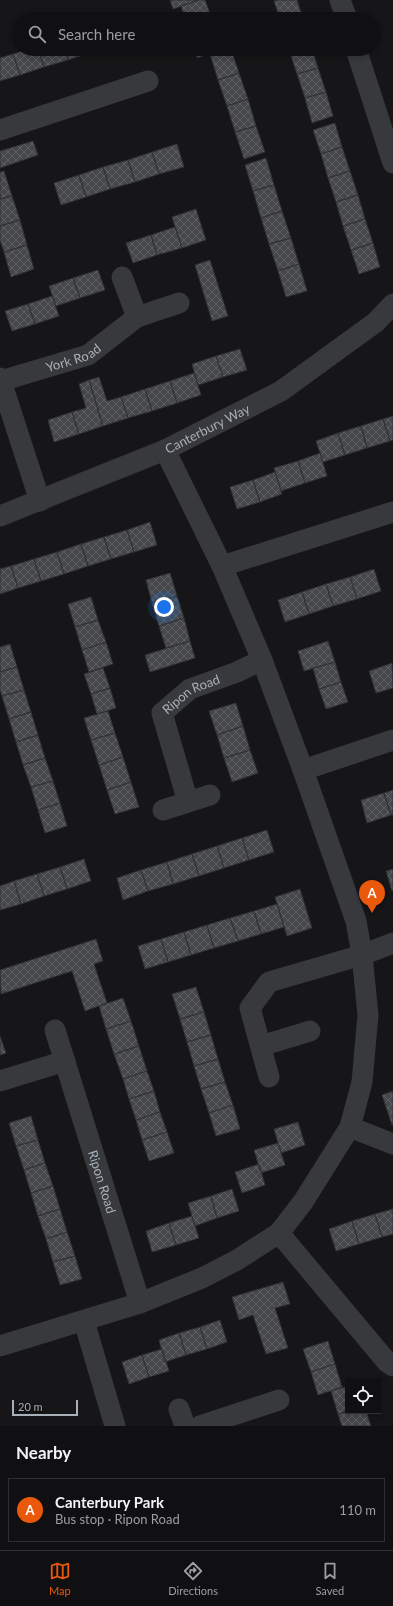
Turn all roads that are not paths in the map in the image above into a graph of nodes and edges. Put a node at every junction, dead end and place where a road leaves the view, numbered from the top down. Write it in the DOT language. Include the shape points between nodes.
graph roads {
  1 [pos="340,0"];
  2 [pos="344,12"];
  3 [pos="358,56"];
  4 [pos="148,81"];
  5 [pos="0,130"];
  6 [pos="393,163"];
  7 [pos="122,277"];
  8 [pos="180,303"];
  9 [pos="393,304"];
  10 [pos="137,317"];
  11 [pos="1,379"];
  12 [pos="165,450"];
  13 [pos="40,501"];
  14 [pos="393,512"];
  15 [pos="0,516"];
  16 [pos="222,566"];
  17 [pos="262,660"];
  18 [pos="393,740"];
  19 [pos="303,770"];
  20 [pos="210,795"];
  21 [pos="188,802"];
  22 [pos="163,810"];
  23 [pos="393,943"];
  24 [pos="362,955"];
  25 [pos="55,1030"];
  26 [pos="310,1031"];
  27 [pos="261,1046"];
  28 [pos="65,1061"];
  29 [pos="269,1077"];
  30 [pos="0,1081"];
  31 [pos="350,1127"];
  32 [pos="393,1144"];
  33 [pos="279,1233"];
  34 [pos="140,1303"];
  35 [pos="84,1321"];
  36 [pos="0,1346"];
  37 [pos="393,1366"];
  38 [pos="279,1400"];
  39 [pos="115,1426"];
  40 [pos="200,1426"];
  1 -- 2 [label="street"];
  3 -- 6 [label="street"];
  4 -- 5 [label="street" via="126,98"];
  7 -- 10 [label="street"];
  8 -- 10 [label="street, York Road"];
  9 -- 12 [label="street, Canterbury Way" via="376,322 281,391"];
  10 -- 11 [label="street, York Road" via="88,355"];
  11 -- 13 [label="street, York Road"];
  12 -- 13 [label="street, Canterbury Way"];
  12 -- 16 [label="street"];
  13 -- 15 [label="street, Canterbury Way"];
  14 -- 16 [label="street"];
  16 -- 17 [label="street"];
  17 -- 19 [label="street"];
  17 -- 21 [label="street, Ripon Road" via="190,689 162,713"];
  18 -- 19 [label="street"];
  19 -- 24 [label="street" via="356,921"];
  20 -- 21 [label="street"];
  21 -- 22 [label="street"];
  23 -- 24 [label="street"];
  24 -- 27 [label="street" via="269,982 250,1008"];
  24 -- 31 [label="street" via="368,1015 362,1082"];
  25 -- 28 [label="street, Ripon Road"];
  26 -- 27 [label="street"];
  27 -- 29 [label="street"];
  28 -- 30 [label="street"];
  28 -- 34 [label="street, Ripon Road"];
  31 -- 32 [label="street"];
  31 -- 33 [label="street" via="303,1202"];
  33 -- 34 [label="street" via="237,1260 202,1278"];
  33 -- 37 [label="street"];
  34 -- 35 [label="street"];
  35 -- 36 [label="street"];
  35 -- 39 [label="street"];
  38 -- 40 [label="street"];
}
